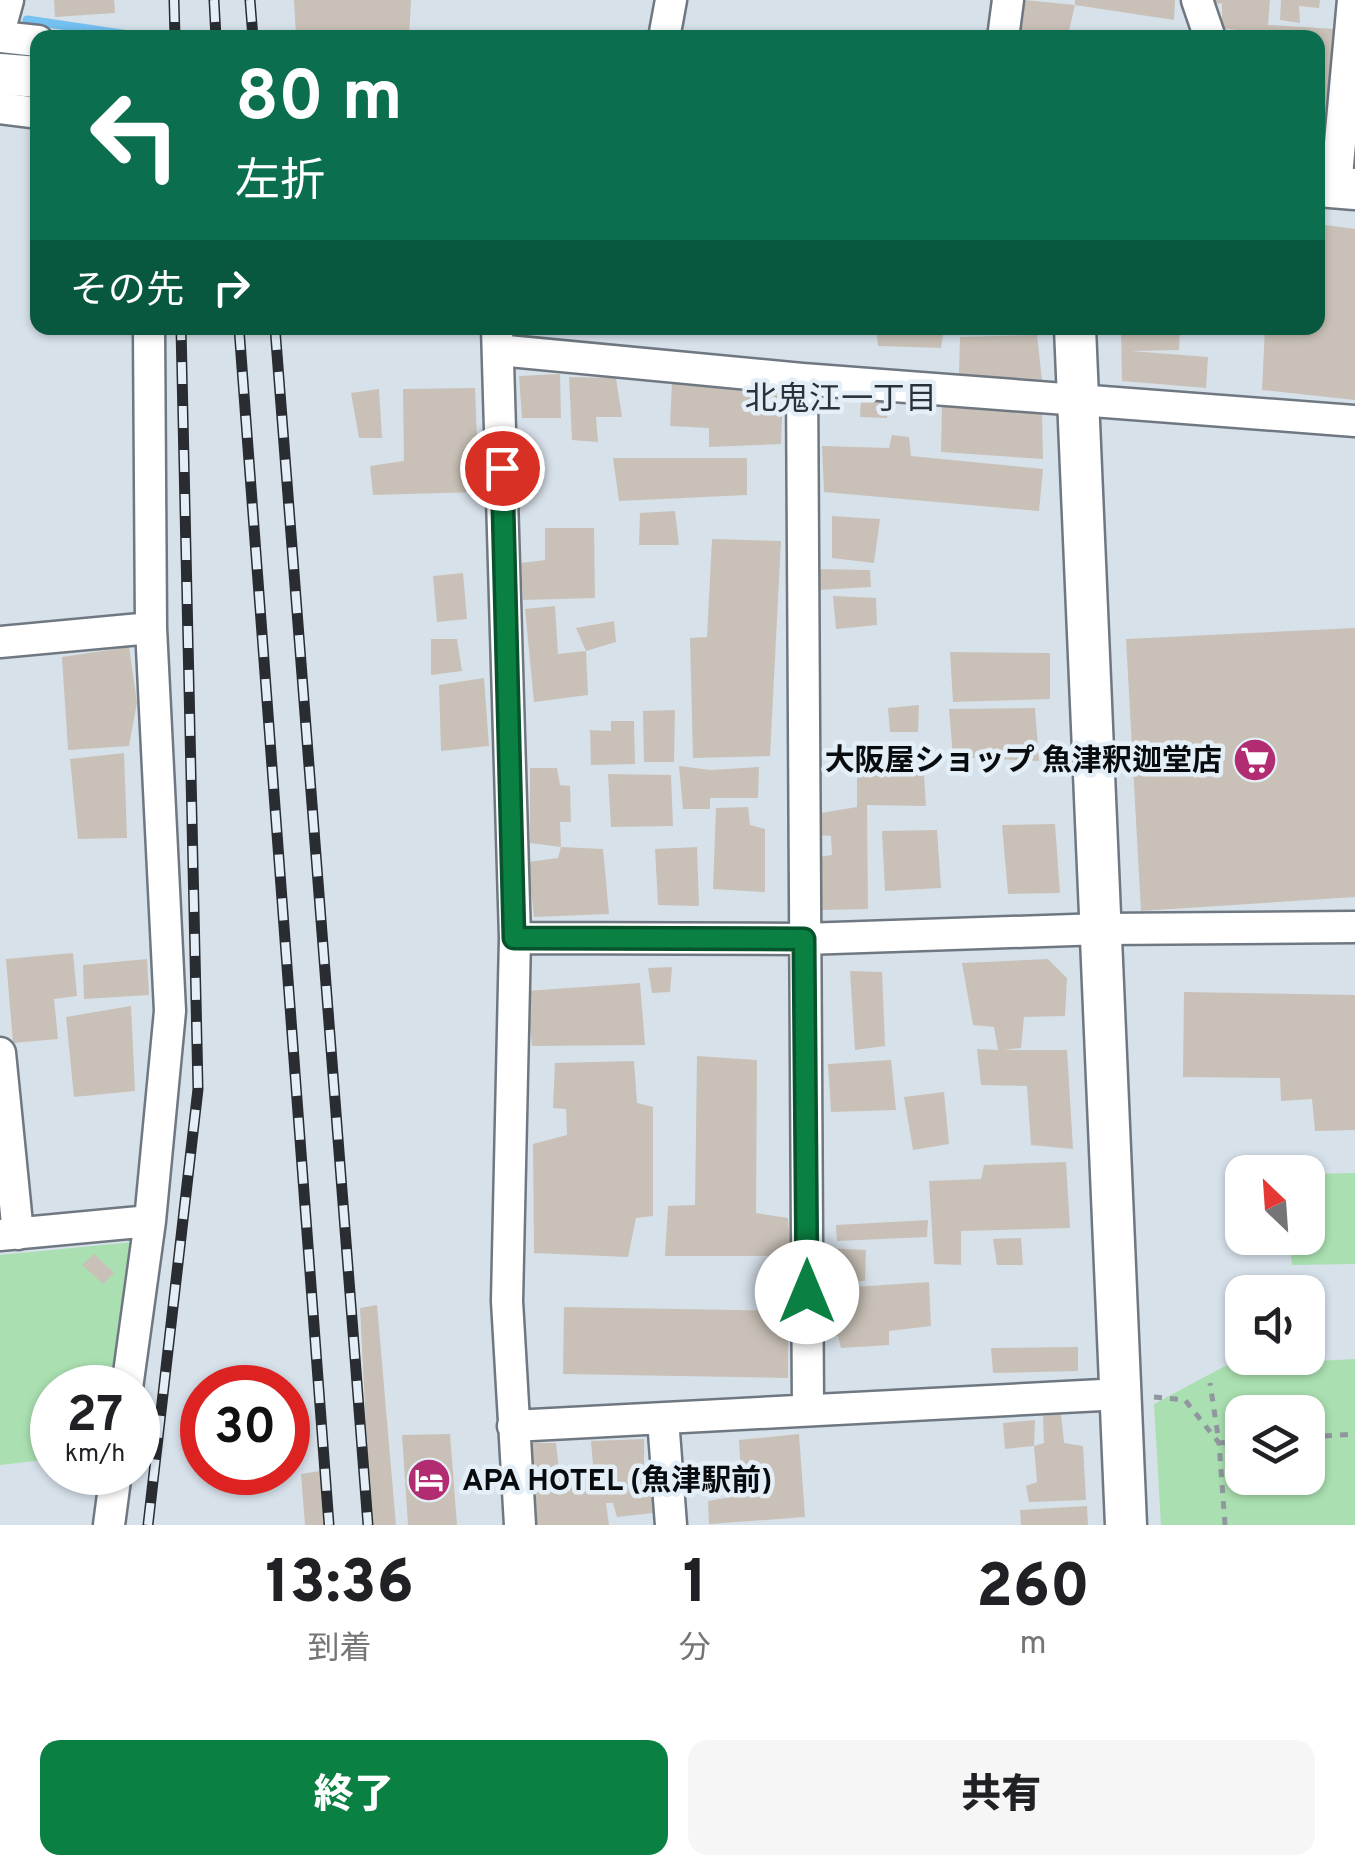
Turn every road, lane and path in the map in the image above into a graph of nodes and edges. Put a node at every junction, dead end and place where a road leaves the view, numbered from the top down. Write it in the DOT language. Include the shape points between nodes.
graph roads {
  1 [pos="8,0"];
  2 [pos="670,0"];
  3 [pos="1008,0"];
  4 [pos="1196,0"];
  5 [pos="1353,0"];
  6 [pos="0,29"];
  7 [pos="665,30"];
  8 [pos="1004,30"];
  9 [pos="1207,30"];
  10 [pos="0,37"];
  11 [pos="30,41"];
  12 [pos="0,74"];
  13 [pos="30,76"];
  14 [pos="0,108"];
  15 [pos="30,112"];
  16 [pos="1336,187"];
  17 [pos="150,335"];
  18 [pos="1075,335"];
  19 [pos="498,339"];
  20 [pos="802,379"];
  21 [pos="1079,400"];
  22 [pos="1355,421"];
  23 [pos="152,628"];
  24 [pos="0,642"];
  25 [pos="1355,927"];
  26 [pos="1102,928"];
  27 [pos="514,938"];
  28 [pos="804,939"];
  29 [pos="0,1053"];
  30 [pos="150,1221"];
  31 [pos="9,1234"];
  32 [pos="131,1365"];
  33 [pos="1210,1384"];
  34 [pos="1121,1394"];
  35 [pos="808,1410"];
  36 [pos="663,1419"];
  37 [pos="513,1426"];
  38 [pos="1355,1434"];
  39 [pos="1325,1436"];
  40 [pos="1220,1442"];
  41 [pos="1225,1442"];
  42 [pos="113,1495"];
  43 [pos="109,1525"];
  44 [pos="520,1525"];
  45 [pos="671,1525"];
  46 [pos="1126,1525"];
  47 [pos="1225,1525"];
  1 -- 6 [label="street"];
  2 -- 7 [label="street"];
  3 -- 8 [label="street"];
  4 -- 9 [label="street"];
  5 -- 16 [label="street"];
  10 -- 11 [label="street"];
  12 -- 13 [label="street"];
  14 -- 15 [label="street"];
  17 -- 23 [label="street"];
  18 -- 21 [label="street"];
  19 -- 20 [label="street"];
  19 -- 27 [label="street"];
  20 -- 21 [label="street"];
  20 -- 28 [label="street"];
  21 -- 22 [label="street"];
  21 -- 26 [label="street"];
  23 -- 24 [label="street"];
  23 -- 30 [label="street" via="170,1011"];
  25 -- 26 [label="street"];
  26 -- 28 [label="street"];
  26 -- 34 [label="street"];
  27 -- 28 [label="street"];
  27 -- 37 [label="street" via="507,1301"];
  28 -- 35 [label="street"];
  29 -- 31 [label="street"];
  30 -- 31 [label="street"];
  30 -- 32 [label="street"];
  33 -- 40 [label="path"];
  34 -- 35 [label="street"];
  34 -- 40 [label="path" via="1185,1400"];
  34 -- 46 [label="street"];
  35 -- 36 [label="street"];
  36 -- 37 [label="street"];
  36 -- 45 [label="street"];
  37 -- 44 [label="street"];
  38 -- 39 [label="path"];
  40 -- 41 [label="path"];
  40 -- 47 [label="path"];
  42 -- 43 [label="street"];
}
